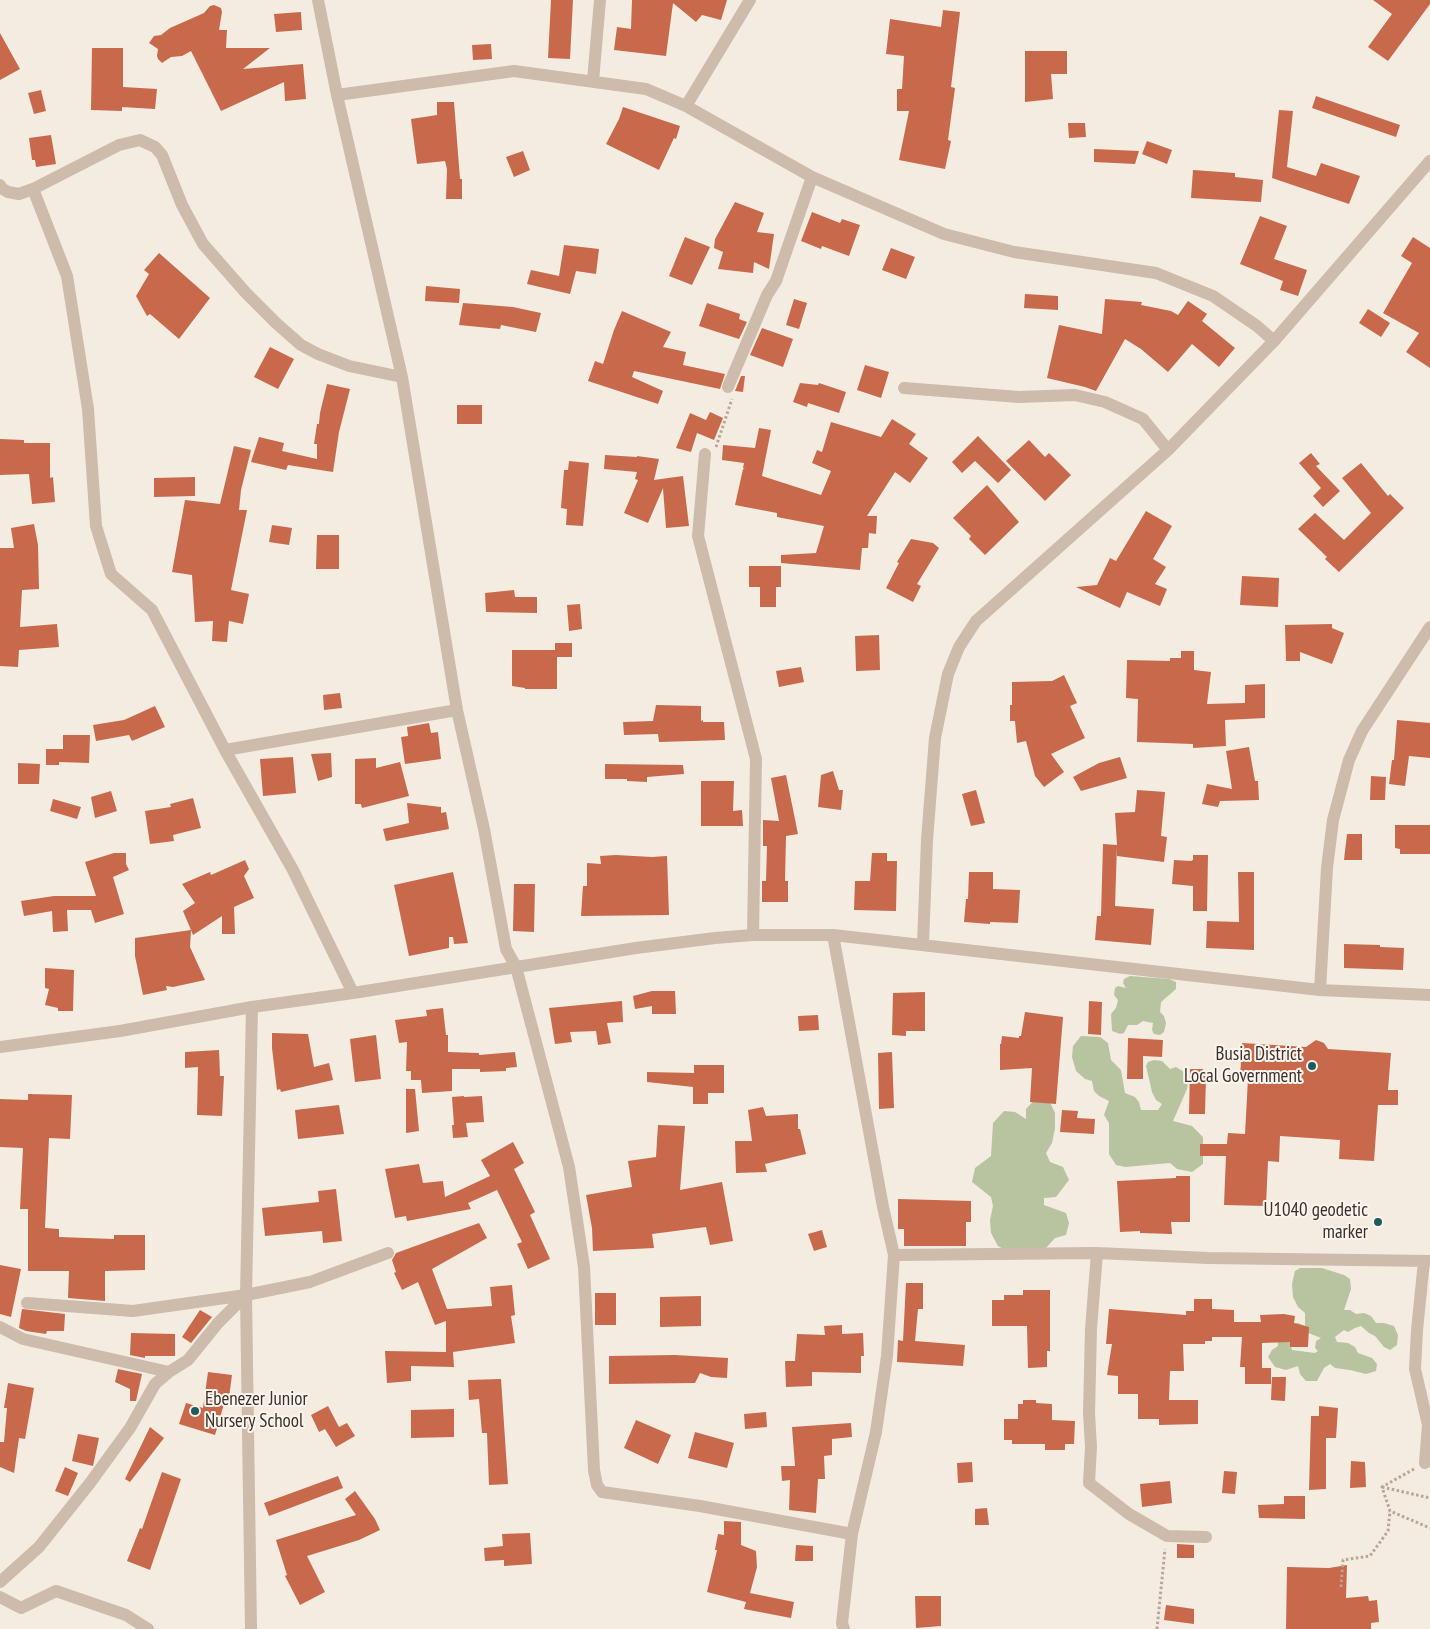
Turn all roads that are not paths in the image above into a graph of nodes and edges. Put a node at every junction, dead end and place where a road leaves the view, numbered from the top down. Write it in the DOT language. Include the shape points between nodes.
graph roads {
  1 [pos="318,0"];
  2 [pos="600,0"];
  3 [pos="750,0"];
  4 [pos="593,81"];
  5 [pos="337,95"];
  6 [pos="686,106"];
  7 [pos="1430,161"];
  8 [pos="812,177"];
  9 [pos="33,189"];
  10 [pos="3,193"];
  11 [pos="1274,341"];
  12 [pos="402,377"];
  13 [pos="728,387"];
  14 [pos="904,388"];
  15 [pos="1168,450"];
  16 [pos="705,454"];
  17 [pos="1430,627"];
  18 [pos="457,710"];
  19 [pos="225,750"];
  20 [pos="753,935"];
  21 [pos="833,935"];
  22 [pos="923,944"];
  23 [pos="516,967"];
  24 [pos="1320,990"];
  25 [pos="353,993"];
  26 [pos="1430,995"];
  27 [pos="252,1007"];
  28 [pos="0,1047"];
  29 [pos="388,1253"];
  30 [pos="1097,1253"];
  31 [pos="894,1255"];
  32 [pos="1427,1261"];
  33 [pos="246,1295"];
  34 [pos="27,1303"];
  35 [pos="0,1327"];
  36 [pos="169,1372"];
  37 [pos="1425,1463"];
  38 [pos="852,1534"];
  39 [pos="1206,1537"];
  40 [pos="0,1582"];
  41 [pos="0,1597"];
  42 [pos="148,1629"];
  43 [pos="251,1629"];
  44 [pos="844,1629"];
  1 -- 5 [label="street"];
  2 -- 4 [label="street"];
  3 -- 6 [label="street"];
  4 -- 5 [label="street" via="514,71"];
  4 -- 6 [label="street" via="646,88"];
  5 -- 12 [label="street"];
  6 -- 8 [label="street"];
  7 -- 11 [label="street"];
  8 -- 11 [label="street" via="944,234 1014,252 1156,273 1213,296"];
  8 -- 13 [label="street" via="776,281 767,294"];
  9 -- 10 [label="street" via="19,194"];
  9 -- 12 [label="street" via="119,145 140,140 155,147 162,155 182,206 203,244 276,323 301,345 318,354 349,366"];
  9 -- 19 [label="street" via="67,276 88,409 96,526 111,574 152,610"];
  11 -- 15 [label="street"];
  12 -- 18 [label="street"];
  14 -- 15 [label="street" via="1019,397 1075,395 1105,402 1142,419"];
  15 -- 22 [label="street" via="976,621 958,647 948,674 935,738"];
  16 -- 20 [label="street" via="698,536 756,759"];
  17 -- 24 [label="street" via="1362,731 1346,770 1333,820 1327,868"];
  18 -- 19 [label="street"];
  18 -- 23 [label="street" via="484,829 506,949"];
  19 -- 25 [label="street" via="293,870"];
  20 -- 21 [label="street"];
  20 -- 23 [label="street" via="636,948"];
  21 -- 22 [label="street"];
  21 -- 31 [label="street"];
  22 -- 24 [label="street"];
  23 -- 25 [label="street"];
  23 -- 38 [label="street" via="573,1194 584,1267 597,1485 602,1492"];
  24 -- 26 [label="street"];
  25 -- 27 [label="street"];
  27 -- 28 [label="street" via="120,1031"];
  27 -- 33 [label="street"];
  29 -- 33 [label="street" via="310,1282"];
  30 -- 31 [label="street"];
  30 -- 32 [label="street"];
  30 -- 39 [label="street" via="1091,1329 1089,1483 1129,1514 1167,1536"];
  31 -- 38 [label="street" via="887,1356 876,1432"];
  32 -- 37 [label="street" via="1415,1369 1428,1425"];
  33 -- 34 [label="street" via="133,1311"];
  33 -- 36 [label="street" via="188,1360"];
  33 -- 43 [label="street"];
  35 -- 36 [label="street" via="22,1339"];
  36 -- 40 [label="street" via="155,1384 130,1428 39,1547"];
  38 -- 44 [label="street"];
  41 -- 42 [label="street" via="21,1608 56,1591 126,1616"];
}
